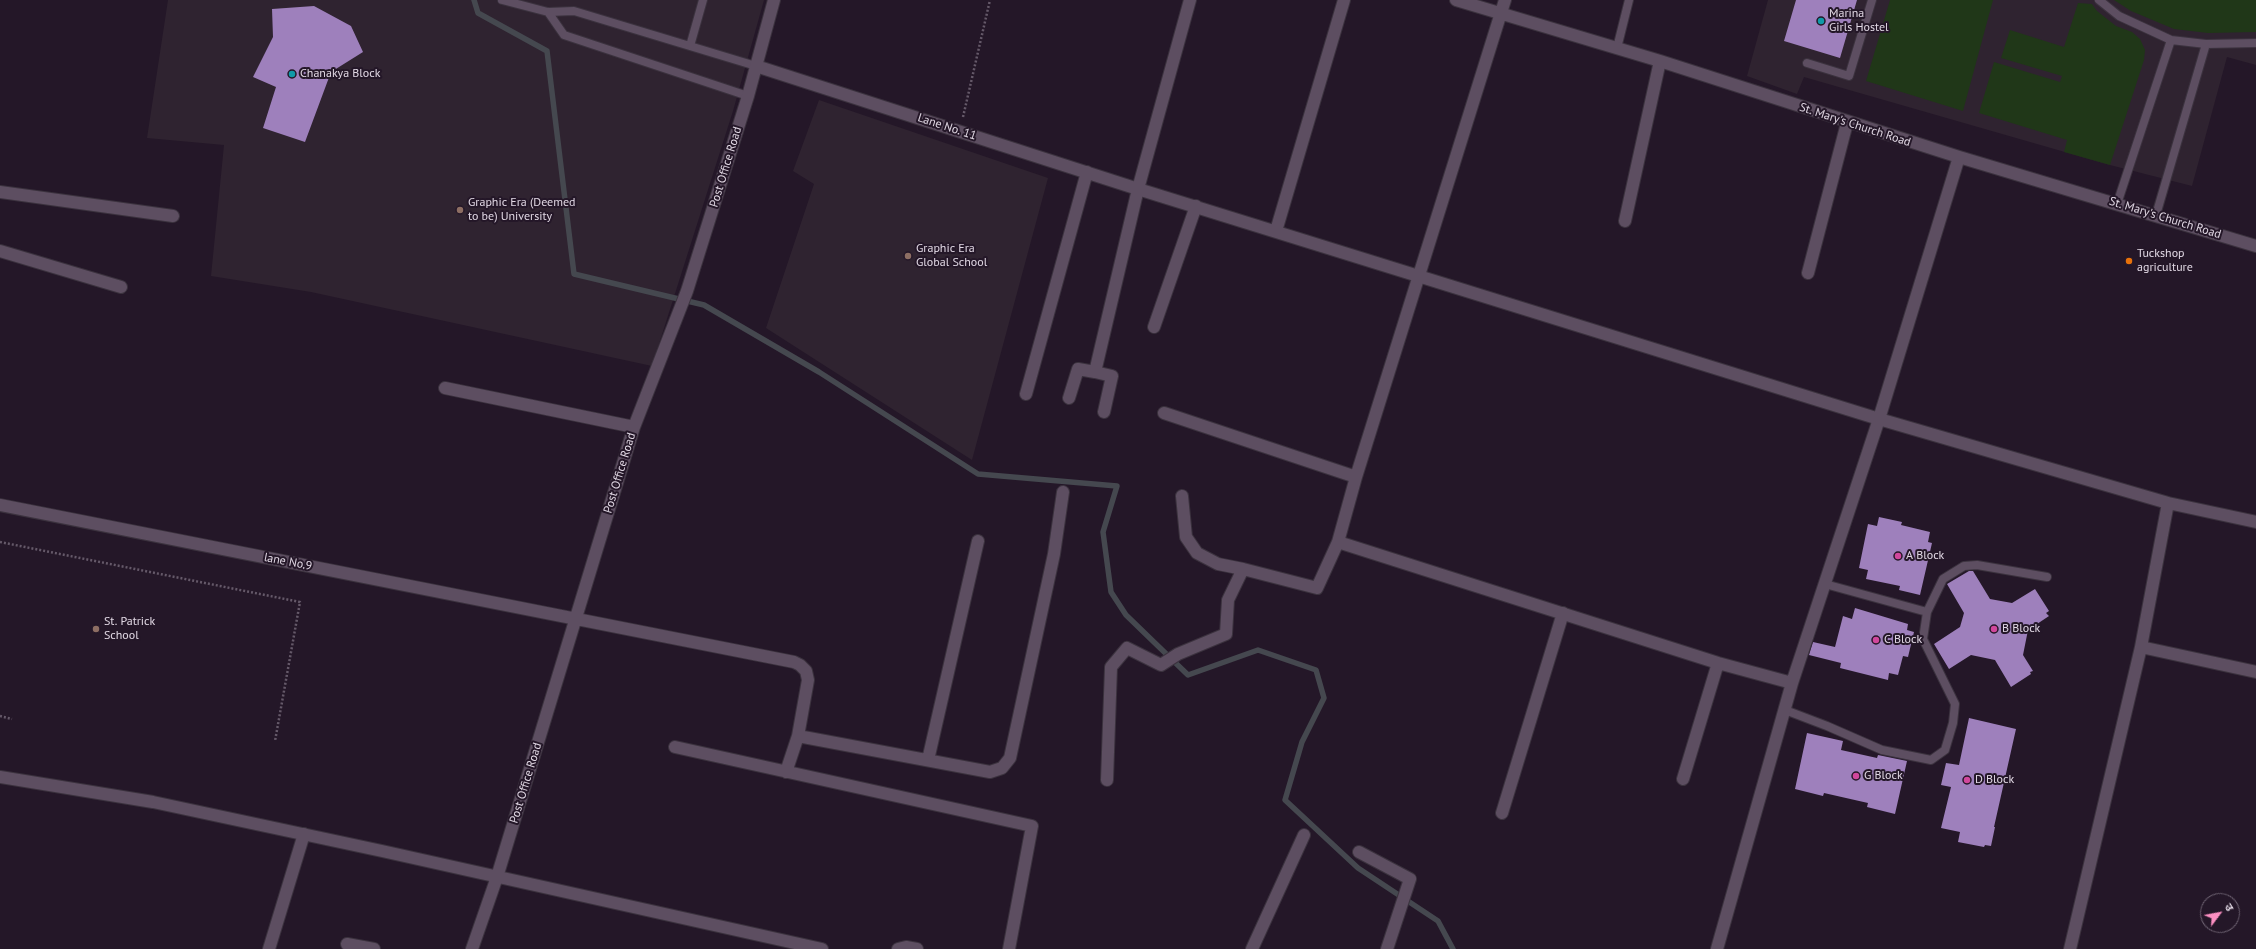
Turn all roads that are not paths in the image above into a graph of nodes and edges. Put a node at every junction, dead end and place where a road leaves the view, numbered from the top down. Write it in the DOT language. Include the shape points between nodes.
graph roads {
  1 [pos="502,0"];
  2 [pos="703,0"];
  3 [pos="774,0"];
  4 [pos="1190,0"];
  5 [pos="1344,0"];
  6 [pos="1456,0"];
  7 [pos="1505,0"];
  8 [pos="1629,0"];
  9 [pos="1872,0"];
  10 [pos="2099,0"];
  11 [pos="548,12"];
  12 [pos="1501,14"];
  13 [pos="2171,40"];
  14 [pos="2256,43"];
  15 [pos="2206,44"];
  16 [pos="690,46"];
  17 [pos="1617,48"];
  18 [pos="1660,61"];
  19 [pos="1807,63"];
  20 [pos="756,66"];
  21 [pos="748,96"];
  22 [pos="1847,123"];
  23 [pos="1959,157"];
  24 [pos="1087,172"];
  25 [pos="1138,188"];
  26 [pos="0,192"];
  27 [pos="2117,204"];
  28 [pos="1196,206"];
  29 [pos="2156,215"];
  30 [pos="174,216"];
  31 [pos="1625,221"];
  32 [pos="1276,231"];
  33 [pos="2256,246"];
  34 [pos="0,251"];
  35 [pos="1808,273"];
  36 [pos="1419,276"];
  37 [pos="121,287"];
  38 [pos="1154,327"];
  39 [pos="1095,372"];
  40 [pos="446,388"];
  41 [pos="1026,394"];
  42 [pos="1069,398"];
  43 [pos="1104,412"];
  44 [pos="1164,413"];
  45 [pos="1879,419"];
  46 [pos="634,427"];
  47 [pos="1356,477"];
  48 [pos="1063,492"];
  49 [pos="1182,496"];
  50 [pos="2168,502"];
  51 [pos="0,505"];
  52 [pos="2256,522"];
  53 [pos="978,541"];
  54 [pos="1338,542"];
  55 [pos="1243,569"];
  56 [pos="2047,577"];
  57 [pos="1825,584"];
  58 [pos="1927,612"];
  59 [pos="1563,613"];
  60 [pos="576,619"];
  61 [pos="2141,647"];
  62 [pos="1718,663"];
  63 [pos="2256,672"];
  64 [pos="1792,683"];
  65 [pos="1785,710"];
  66 [pos="798,736"];
  67 [pos="675,747"];
  68 [pos="928,760"];
  69 [pos="786,772"];
  70 [pos="0,777"];
  71 [pos="1683,779"];
  72 [pos="1107,780"];
  73 [pos="1502,813"];
  74 [pos="304,834"];
  75 [pos="1304,835"];
  76 [pos="1359,852"];
  77 [pos="497,877"];
  78 [pos="347,944"];
  79 [pos="816,948"];
  80 [pos="270,949"];
  81 [pos="374,949"];
  82 [pos="472,949"];
  83 [pos="898,949"];
  84 [pos="917,949"];
  85 [pos="1009,949"];
  86 [pos="1252,949"];
  87 [pos="1388,949"];
  88 [pos="1717,949"];
  89 [pos="2070,949"];
  1 -- 11 [label="lane"];
  2 -- 16 [label="lane"];
  3 -- 20 [label="street, Post Office Road"];
  4 -- 25 [label="street"];
  5 -- 32 [label="street"];
  6 -- 12 [label="street, St. Mary's Church Road"];
  7 -- 12 [label="street"];
  8 -- 17 [label="lane"];
  9 -- 19 [label="lane" via="1849,76"];
  10 -- 13 [label="lane" via="2119,16"];
  11 -- 16 [label="lane" via="574,11"];
  11 -- 21 [label="lane" via="564,35"];
  12 -- 17 [label="street, St. Mary's Church Road"];
  12 -- 36 [label="street"];
  13 -- 15 [label="lane"];
  13 -- 27 [label="lane"];
  14 -- 15 [label="lane"];
  15 -- 29 [label="lane"];
  16 -- 20 [label="lane"];
  17 -- 18 [label="street, St. Mary's Church Road"];
  18 -- 22 [label="street, St. Mary's Church Road"];
  18 -- 31 [label="street"];
  20 -- 21 [label="street, Post Office Road"];
  20 -- 24 [label="street, Lane No. 11"];
  21 -- 46 [label="street, Post Office Road" via="682,309"];
  22 -- 23 [label="street, St. Mary's Church Road"];
  22 -- 35 [label="street"];
  23 -- 27 [label="street, St. Mary's Church Road"];
  23 -- 45 [label="street"];
  24 -- 25 [label="street, Lane No. 11"];
  24 -- 41 [label="street"];
  25 -- 28 [label="street, Lane No. 11"];
  25 -- 39 [label="street"];
  26 -- 30 [label="street"];
  27 -- 29 [label="street, St. Mary's Church Road"];
  28 -- 32 [label="street, Lane No. 11"];
  28 -- 38 [label="street"];
  29 -- 33 [label="street, St. Mary's Church Road"];
  32 -- 36 [label="street, Lane No. 11"];
  34 -- 37 [label="street"];
  36 -- 45 [label="street, Lane No. 11"];
  36 -- 47 [label="street"];
  39 -- 42 [label="street" via="1078,369"];
  39 -- 43 [label="street" via="1112,376"];
  40 -- 46 [label="street"];
  44 -- 47 [label="street"];
  45 -- 50 [label="street, Lane No. 11"];
  45 -- 57 [label="street"];
  46 -- 60 [label="street, Post Office Road"];
  47 -- 54 [label="street"];
  48 -- 68 [label="street" via="1054,554 1010,758 1002,768 990,772"];
  49 -- 55 [label="street" via="1186,538 1198,553 1218,564"];
  50 -- 52 [label="street, Lane No. 11"];
  50 -- 61 [label="street"];
  51 -- 60 [label="street, lane No.9"];
  53 -- 68 [label="street"];
  54 -- 55 [label="street" via="1316,588"];
  54 -- 59 [label="street"];
  55 -- 72 [label="street" via="1228,600 1226,634 1178,654 1161,665 1127,648 1111,668"];
  56 -- 58 [label="lane" via="1977,565 1964,566 1943,579"];
  57 -- 58 [label="lane"];
  57 -- 64 [label="street"];
  58 -- 65 [label="lane" via="1923,639 1955,704 1953,723 1945,750 1931,760 1882,750"];
  59 -- 62 [label="street"];
  59 -- 73 [label="street"];
  60 -- 66 [label="street, lane No.9" via="800,665 806,671 808,680"];
  60 -- 77 [label="street, Post Office Road"];
  61 -- 63 [label="street"];
  61 -- 89 [label="street"];
  62 -- 64 [label="street"];
  62 -- 71 [label="street"];
  64 -- 65 [label="street"];
  65 -- 88 [label="street"];
  66 -- 68 [label="street"];
  66 -- 69 [label="street"];
  67 -- 69 [label="street"];
  69 -- 85 [label="street" via="1032,826"];
  70 -- 74 [label="street" via="153,802"];
  74 -- 77 [label="street"];
  74 -- 80 [label="street"];
  75 -- 86 [label="street"];
  76 -- 87 [label="street" via="1410,879"];
  77 -- 79 [label="street"];
  77 -- 82 [label="street, Post Office Road"];
  78 -- 81 [label="street"];
  83 -- 84 [label="street"];
}
